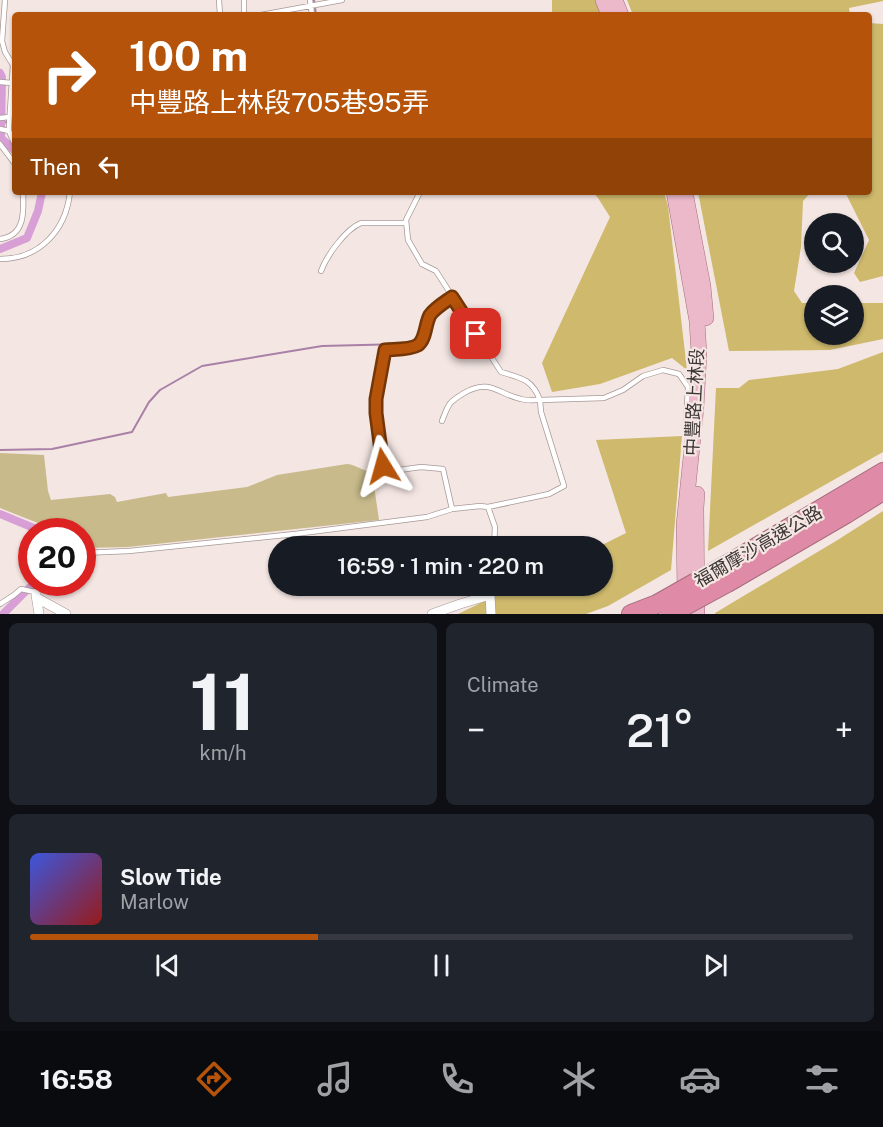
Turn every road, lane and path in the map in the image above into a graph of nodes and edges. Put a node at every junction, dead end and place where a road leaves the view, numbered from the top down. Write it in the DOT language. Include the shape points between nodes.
graph roads {
  1 [pos="5,0"];
  2 [pos="310,0"];
  3 [pos="342,0"];
  4 [pos="312,6"];
  5 [pos="278,12"];
  6 [pos="312,12"];
  7 [pos="12,63"];
  8 [pos="12,74"];
  9 [pos="0,82"];
  10 [pos="11,83"];
  11 [pos="0,118"];
  12 [pos="9,118"];
  13 [pos="9,128"];
  14 [pos="0,129"];
  15 [pos="12,136"];
  16 [pos="0,144"];
  17 [pos="12,160"];
  18 [pos="23,195"];
  19 [pos="70,195"];
  20 [pos="419,195"];
  21 [pos="675,195"];
  22 [pos="686,195"];
  23 [pos="405,223"];
  24 [pos="0,239"];
  25 [pos="0,259"];
  26 [pos="321,270"];
  27 [pos="452,297"];
  28 [pos="540,400"];
  29 [pos="442,421"];
  30 [pos="699,430"];
  31 [pos="883,472"];
  32 [pos="883,490"];
  33 [pos="488,507"];
  34 [pos="452,509"];
  35 [pos="495,536"];
  36 [pos="96,553"];
  37 [pos="727,574"];
  38 [pos="18,592"];
  39 [pos="36,596"];
  40 [pos="38,596"];
  41 [pos="476,596"];
  42 [pos="491,596"];
  43 [pos="0,604"];
  44 [pos="664,609"];
  45 [pos="39,614"];
  46 [pos="66,614"];
  47 [pos="432,614"];
  48 [pos="491,614"];
  49 [pos="631,614"];
  50 [pos="685,614"];
  51 [pos="697,614"];
  1 -- 7 [label="lane" via="2,41"];
  2 -- 4 [label="lane"];
  3 -- 4 [label="lane"];
  4 -- 5 [label="lane"];
  4 -- 6 [label="lane"];
  8 -- 10 [label="lane"];
  9 -- 10 [label="lane"];
  10 -- 12 [label="lane"];
  11 -- 12 [label="lane"];
  12 -- 13 [label="lane"];
  13 -- 14 [label="lane"];
  13 -- 15 [label="lane"];
  16 -- 17 [label="lane"];
  18 -- 24 [label="lane" via="18,231"];
  19 -- 25 [label="lane" via="64,219 47,242 23,255"];
  20 -- 23 [label="lane"];
  21 -- 30 [label="main road, 中豐路上林段" via="697,321"];
  22 -- 30 [label="main road, 中豐路上林段" via="703,286 708,357"];
  23 -- 26 [label="lane" via="356,225 335,246"];
  23 -- 27 [label="lane" via="408,240 422,264 436,271"];
  27 -- 28 [label="lane" via="501,372 536,388"];
  27 -- 34 [label="lane" via="432,312 420,344 385,350 376,413 383,466 392,471 443,469"];
  28 -- 29 [label="lane" via="523,400 482,386 449,402"];
  28 -- 30 [label="lane" via="604,398 643,376 663,370 679,374 688,387 687,425"];
  28 -- 33 [label="lane" via="564,486 549,494"];
  30 -- 50 [label="main road, 中豐路上林段" via="684,525"];
  30 -- 51 [label="main road, 中豐路上林段"];
  31 -- 37 [label="highway, 福爾摩沙高速公路"];
  32 -- 37 [label="highway, 福爾摩沙高速公路" via="846,514"];
  33 -- 34 [label="lane"];
  33 -- 35 [label="lane"];
  34 -- 36 [label="lane" via="427,517 295,534"];
  37 -- 44 [label="highway, 福爾摩沙高速公路, bridge"];
  38 -- 43 [label="lane"];
  39 -- 45 [label="street"];
  40 -- 46 [label="street"];
  41 -- 47 [label="street"];
  42 -- 48 [label="street"];
  44 -- 49 [label="highway, 福爾摩沙高速公路"];
}
